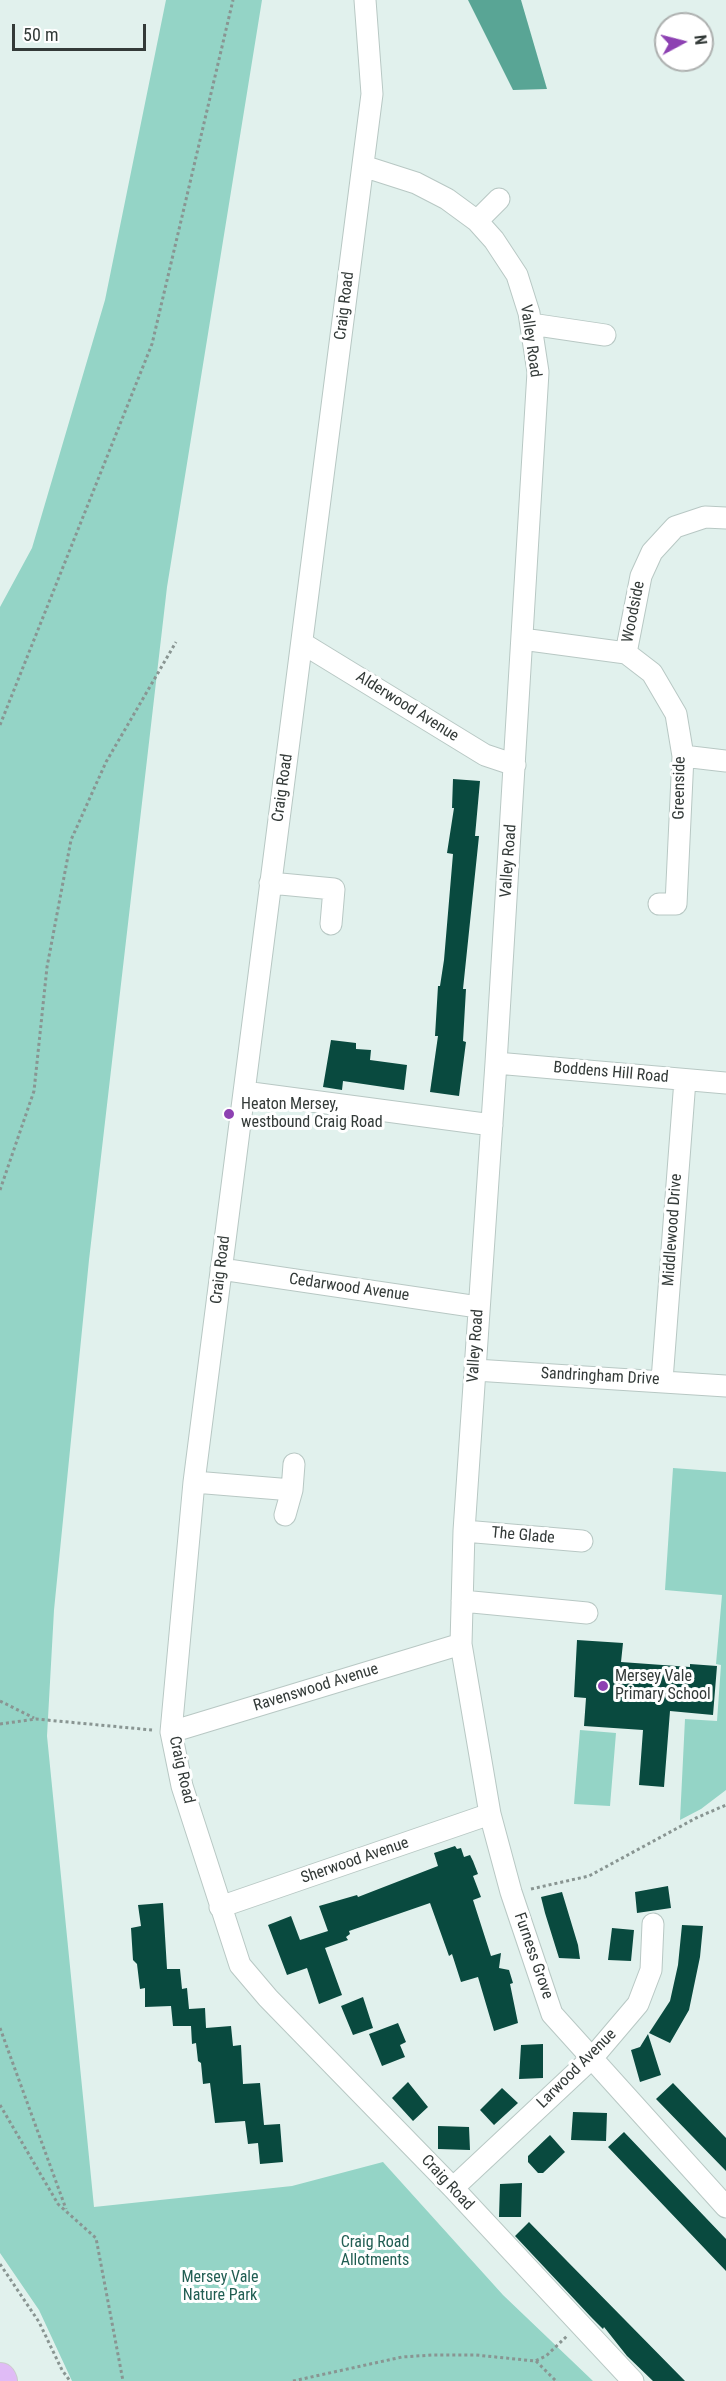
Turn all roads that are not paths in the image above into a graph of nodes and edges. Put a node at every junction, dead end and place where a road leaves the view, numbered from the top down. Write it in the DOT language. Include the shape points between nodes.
graph roads {
  1 [pos="365,0"];
  2 [pos="363,166"];
  3 [pos="500,199"];
  4 [pos="477,221"];
  5 [pos="531,324"];
  6 [pos="605,335"];
  7 [pos="726,518"];
  8 [pos="522,639"];
  9 [pos="302,643"];
  10 [pos="626,653"];
  11 [pos="683,756"];
  12 [pos="726,761"];
  13 [pos="515,765"];
  14 [pos="270,883"];
  15 [pos="668,904"];
  16 [pos="331,924"];
  17 [pos="496,1063"];
  18 [pos="685,1080"];
  19 [pos="726,1083"];
  20 [pos="244,1092"];
  21 [pos="492,1125"];
  22 [pos="220,1269"];
  23 [pos="478,1307"];
  24 [pos="474,1370"];
  25 [pos="662,1380"];
  26 [pos="726,1386"];
  27 [pos="294,1464"];
  28 [pos="194,1482"];
  29 [pos="292,1490"];
  30 [pos="285,1515"];
  31 [pos="464,1531"];
  32 [pos="582,1542"];
  33 [pos="462,1601"];
  34 [pos="587,1613"];
  35 [pos="461,1644"];
  36 [pos="171,1732"];
  37 [pos="490,1814"];
  38 [pos="220,1907"];
  39 [pos="653,1924"];
  40 [pos="592,2057"];
  41 [pos="453,2188"];
  42 [pos="726,2208"];
  43 [pos="633,2381"];
  1 -- 2 [label="street, Craig Road" via="372,94"];
  2 -- 4 [label="street, Valley Road" via="416,183"];
  2 -- 9 [label="street, Craig Road"];
  3 -- 4 [label="street"];
  4 -- 5 [label="street, Valley Road" via="517,275"];
  5 -- 6 [label="street"];
  5 -- 8 [label="street, Valley Road" via="538,372"];
  7 -- 10 [label="street, Woodside" via="705,517 675,527 652,552 640,576"];
  8 -- 10 [label="street, Greenside"];
  8 -- 13 [label="street, Valley Road"];
  9 -- 13 [label="street, Alderwood Avenue" via="485,755"];
  9 -- 14 [label="street, Craig Road"];
  10 -- 11 [label="street, Greenside" via="652,673 676,714"];
  11 -- 12 [label="street"];
  11 -- 15 [label="street, Greenside"];
  13 -- 17 [label="street, Valley Road"];
  14 -- 16 [label="street" via="334,889"];
  14 -- 20 [label="street, Craig Road"];
  17 -- 18 [label="street, Boddens Hill Road"];
  17 -- 21 [label="street, Valley Road"];
  18 -- 19 [label="street, Boddens Hill Road"];
  18 -- 25 [label="street, Middlewood Drive"];
  20 -- 21 [label="street"];
  20 -- 22 [label="street, Craig Road"];
  21 -- 23 [label="street, Valley Road"];
  22 -- 23 [label="street, Cedarwood Avenue"];
  22 -- 28 [label="street, Craig Road"];
  23 -- 24 [label="street, Valley Road"];
  24 -- 25 [label="street, Sandringham Drive"];
  24 -- 31 [label="street, Valley Road"];
  25 -- 26 [label="street, Sandringham Drive"];
  27 -- 29 [label="street"];
  28 -- 29 [label="street"];
  28 -- 36 [label="street, Craig Road"];
  29 -- 30 [label="street"];
  31 -- 32 [label="street, The Glade"];
  31 -- 33 [label="street, Valley Road"];
  33 -- 34 [label="street"];
  33 -- 35 [label="street, Valley Road"];
  35 -- 36 [label="street, Ravenswood Avenue"];
  35 -- 37 [label="street, Furness Grove"];
  36 -- 38 [label="street, Craig Road" via="182,1786"];
  37 -- 38 [label="street, Sherwood Avenue"];
  37 -- 40 [label="street, Furness Grove" via="511,1892 552,2014"];
  38 -- 41 [label="street, Craig Road" via="240,1965"];
  39 -- 40 [label="street, Larwood Avenue" via="651,1970 638,2004"];
  40 -- 41 [label="street, Larwood Avenue"];
  40 -- 42 [label="street, Furness Grove"];
  41 -- 43 [label="street, Craig Road"];
}
